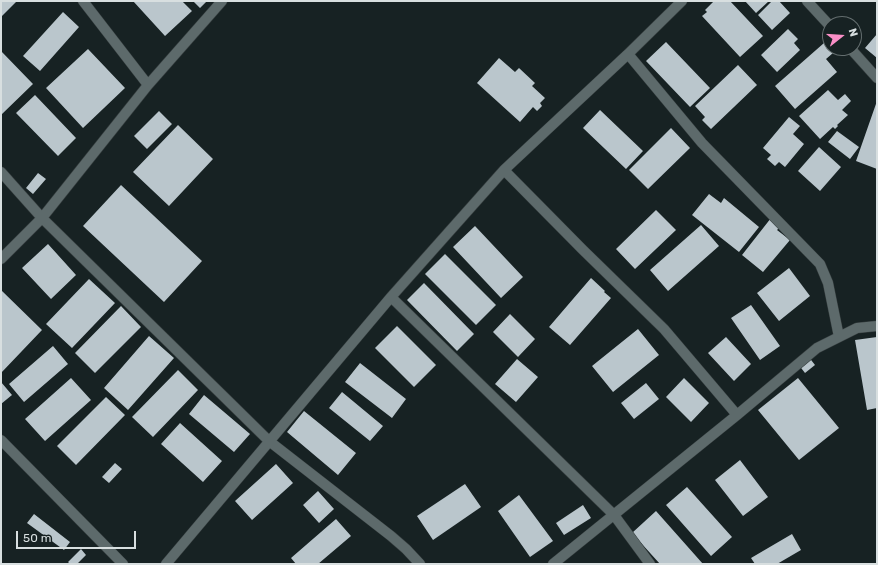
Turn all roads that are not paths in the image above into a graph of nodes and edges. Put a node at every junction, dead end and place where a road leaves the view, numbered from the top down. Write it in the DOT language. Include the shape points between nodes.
graph roads {
  1 [pos="83,1"];
  2 [pos="222,1"];
  3 [pos="682,1"];
  4 [pos="807,1"];
  5 [pos="822,17"];
  6 [pos="628,54"];
  7 [pos="857,56"];
  8 [pos="877,78"];
  9 [pos="148,85"];
  10 [pos="504,170"];
  11 [pos="1,172"];
  12 [pos="42,218"];
  13 [pos="1,259"];
  14 [pos="391,297"];
  15 [pos="877,326"];
  16 [pos="839,337"];
  17 [pos="737,415"];
  18 [pos="1,440"];
  19 [pos="269,441"];
  20 [pos="614,515"];
  21 [pos="123,564"];
  22 [pos="166,564"];
  23 [pos="420,564"];
  24 [pos="553,564"];
  25 [pos="650,564"];
  1 -- 9 [label="street"];
  2 -- 9 [label="street"];
  3 -- 6 [label="street"];
  4 -- 5 [label="street"];
  6 -- 10 [label="street"];
  6 -- 16 [label="street" via="702,143 820,264 828,283"];
  7 -- 8 [label="street"];
  9 -- 12 [label="street"];
  10 -- 14 [label="street"];
  10 -- 17 [label="street" via="664,329"];
  11 -- 12 [label="street"];
  12 -- 13 [label="street"];
  12 -- 19 [label="street"];
  14 -- 19 [label="street"];
  14 -- 20 [label="street"];
  15 -- 16 [label="street" via="857,328"];
  16 -- 17 [label="street" via="816,348"];
  17 -- 20 [label="street"];
  18 -- 21 [label="street"];
  19 -- 22 [label="street"];
  19 -- 23 [label="street" via="391,536"];
  20 -- 24 [label="street"];
  20 -- 25 [label="street"];
}
